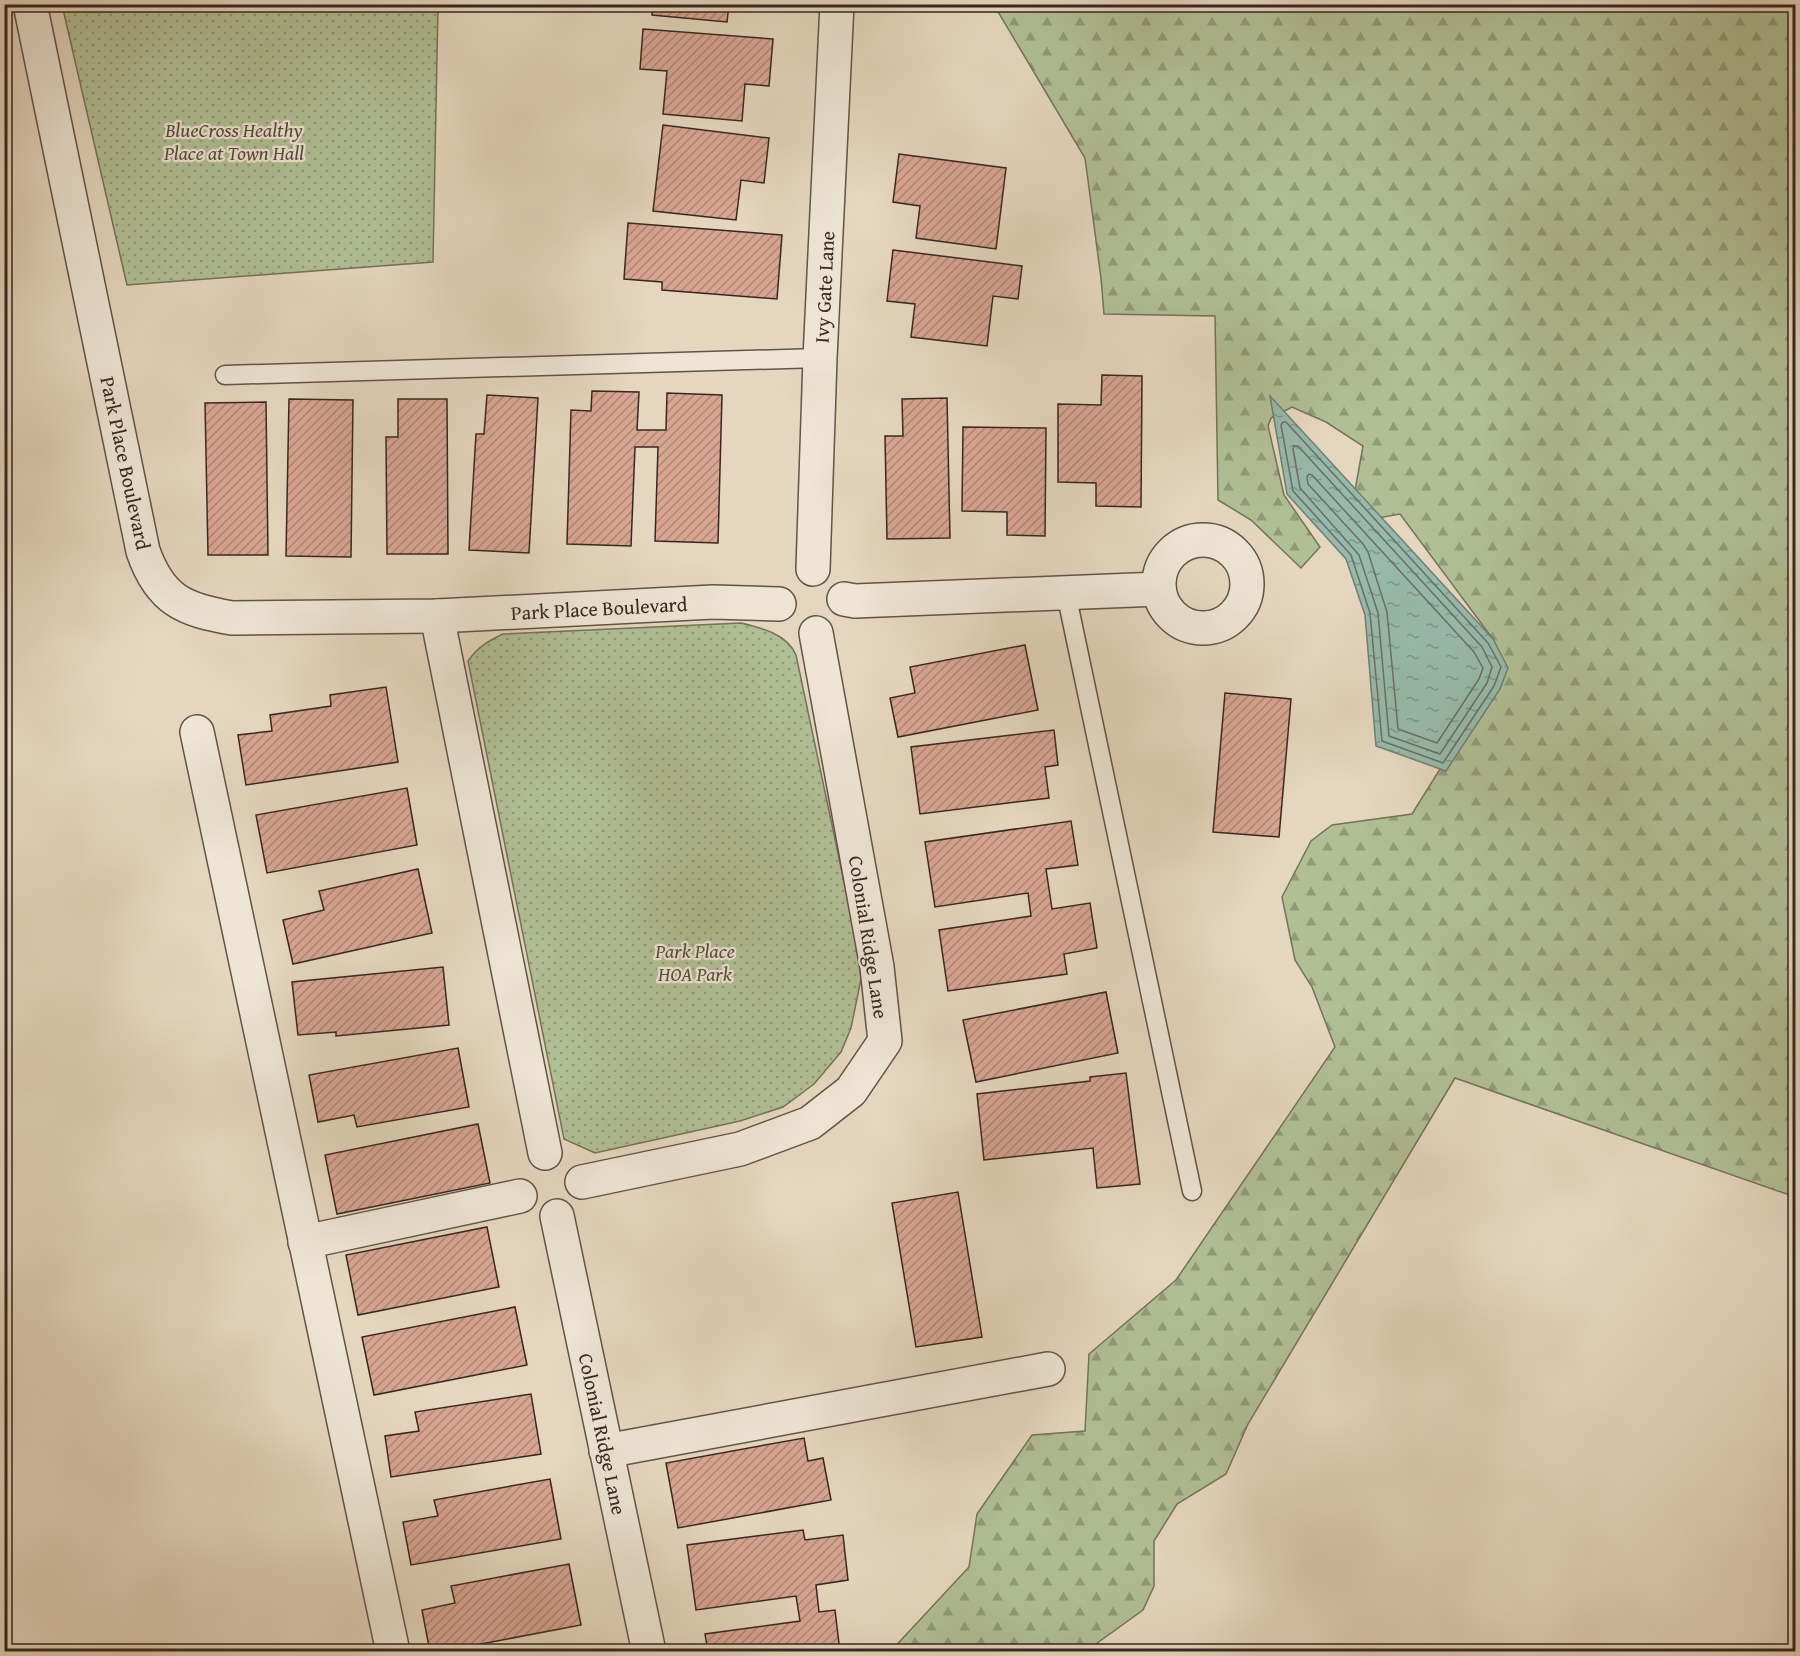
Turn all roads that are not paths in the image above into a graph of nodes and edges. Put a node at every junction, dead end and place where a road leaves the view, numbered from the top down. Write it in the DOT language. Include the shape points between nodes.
graph roads {
  1 [pos="30,4"];
  2 [pos="837,4"];
  3 [pos="820,358"];
  4 [pos="225,375"];
  5 [pos="813,569"];
  6 [pos="1159,589"];
  7 [pos="1066,593"];
  8 [pos="844,598"];
  9 [pos="779,604"];
  10 [pos="437,616"];
  11 [pos="816,633"];
  12 [pos="197,732"];
  13 [pos="545,1153"];
  14 [pos="582,1182"];
  15 [pos="1192,1191"];
  16 [pos="520,1196"];
  17 [pos="557,1216"];
  18 [pos="305,1242"];
  19 [pos="1048,1369"];
  20 [pos="606,1451"];
  21 [pos="393,1652"];
  22 [pos="650,1652"];
  1 -- 10 [label="street, Park Place Boulevard" via="144,551 159,584 187,607 232,618"];
  2 -- 3 [label="street, Ivy Gate Lane"];
  3 -- 4 [label="lane"];
  3 -- 5 [label="street, Ivy Gate Lane"];
  5 -- 8 [label="street" via="828,573 842,589"];
  5 -- 9 [label="street" via="790,577"];
  6 -- 7 [label="street"];
  7 -- 8 [label="street" via="855,601"];
  7 -- 15 [label="lane"];
  8 -- 11 [label="street" via="834,625"];
  9 -- 10 [label="street, Park Place Boulevard" via="713,602"];
  9 -- 11 [label="street" via="782,614 796,629"];
  10 -- 13 [label="street"];
  11 -- 14 [label="street, Colonial Ridge Lane" via="877,967 885,1041 851,1091 810,1123 740,1149"];
  12 -- 18 [label="street"];
  13 -- 14 [label="street" via="562,1154 572,1160 579,1168"];
  13 -- 16 [label="street" via="524,1166"];
  14 -- 17 [label="street" via="579,1200 564,1215"];
  16 -- 17 [label="street" via="533,1212"];
  16 -- 18 [label="street"];
  17 -- 20 [label="street, Colonial Ridge Lane"];
  18 -- 21 [label="street"];
  19 -- 20 [label="street"];
  20 -- 22 [label="street, Colonial Ridge Lane"];
}
